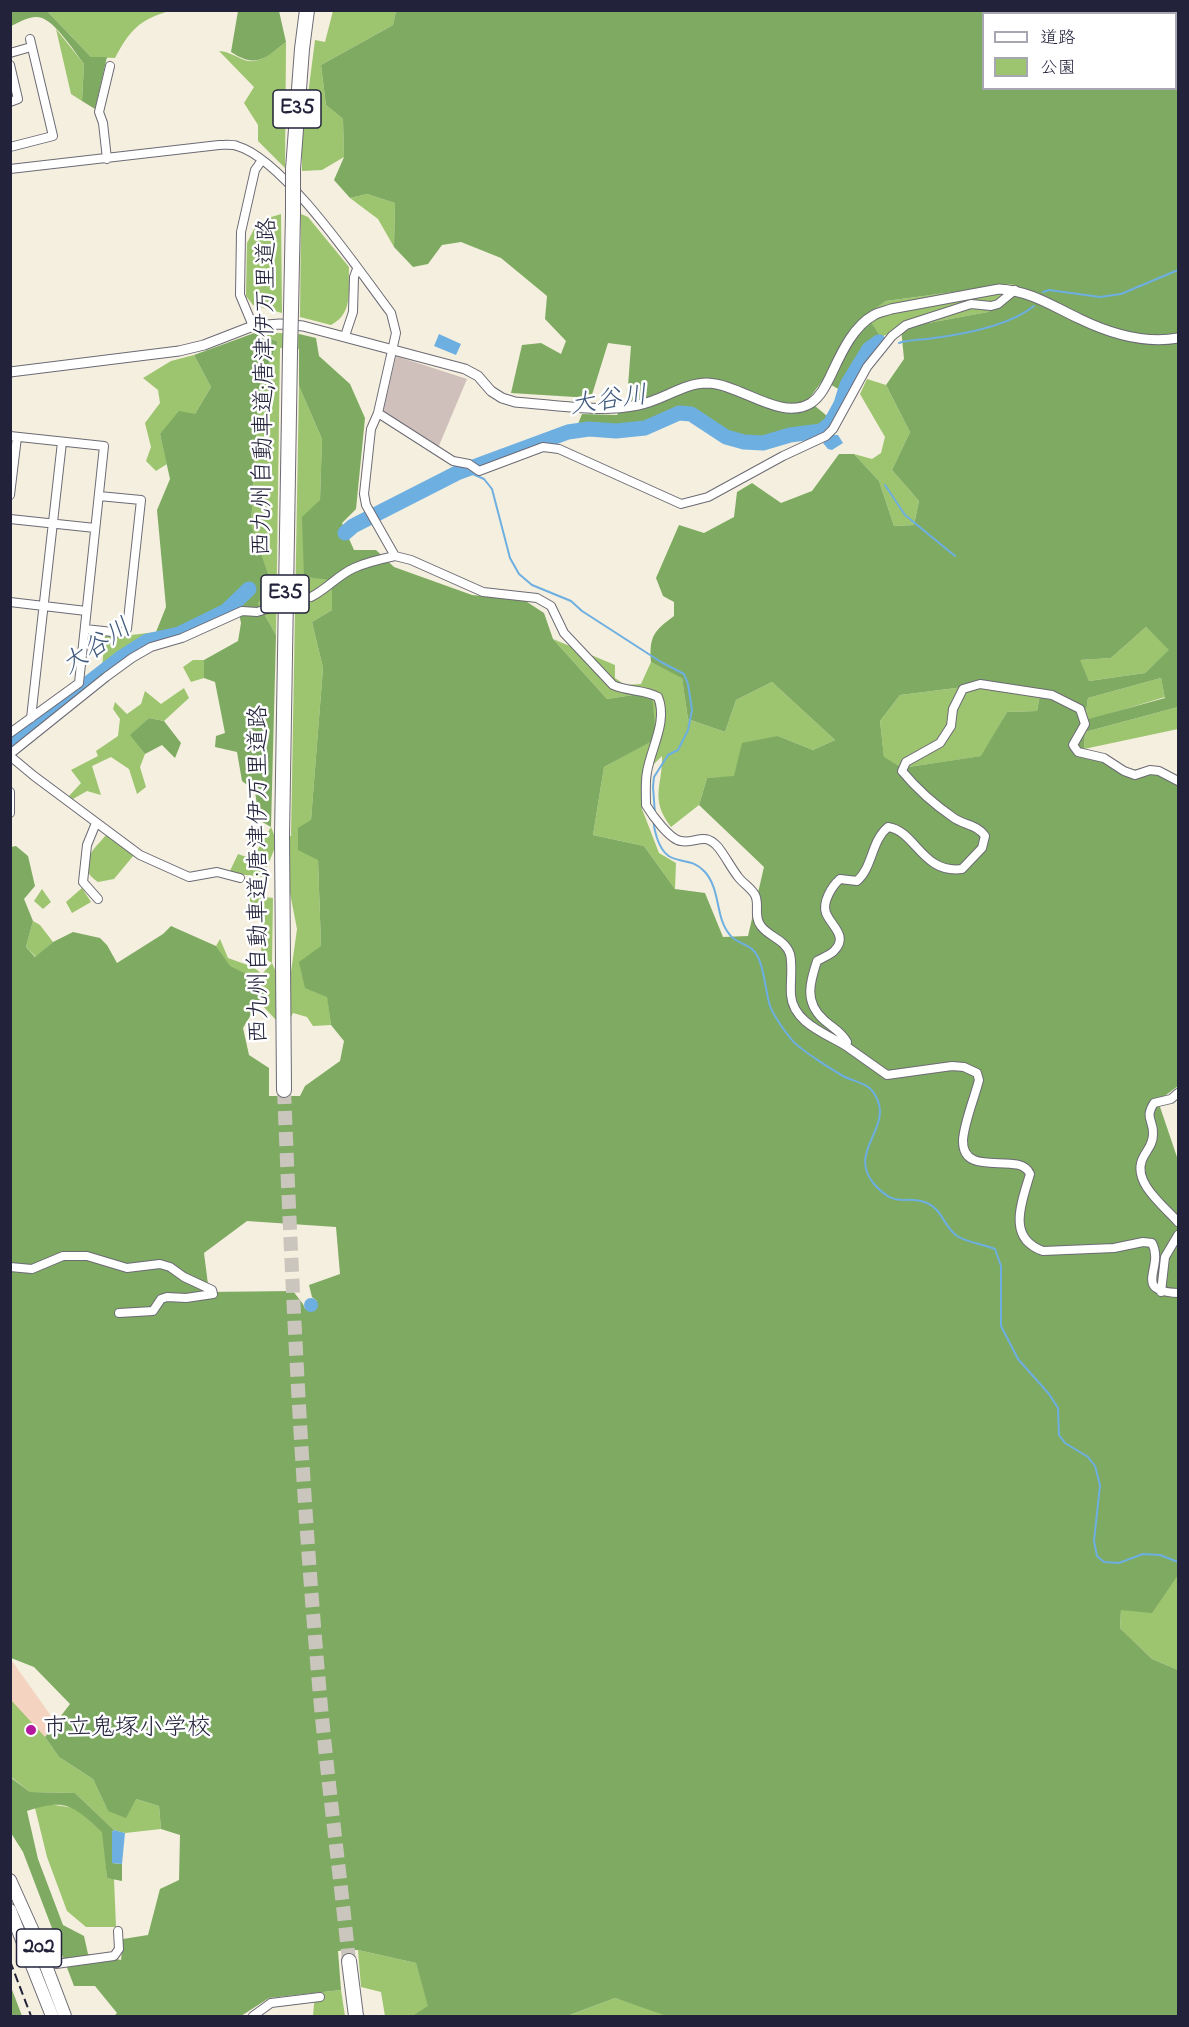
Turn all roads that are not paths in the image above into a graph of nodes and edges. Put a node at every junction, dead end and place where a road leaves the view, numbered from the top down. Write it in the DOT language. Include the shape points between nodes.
graph roads {
  1 [pos="302,10"];
  2 [pos="307,10"];
  3 [pos="302,49"];
  4 [pos="10,53"];
  5 [pos="10,65"];
  6 [pos="110,66"];
  7 [pos="10,102"];
  8 [pos="10,147"];
  9 [pos="107,159"];
  10 [pos="262,160"];
  11 [pos="10,169"];
  12 [pos="357,269"];
  13 [pos="1015,290"];
  14 [pos="253,326"];
  15 [pos="345,336"];
  16 [pos="1179,338"];
  17 [pos="392,349"];
  18 [pos="10,372"];
  19 [pos="378,413"];
  20 [pos="14,436"];
  21 [pos="62,442"];
  22 [pos="10,495"];
  23 [pos="99,496"];
  24 [pos="10,519"];
  25 [pos="53,523"];
  26 [pos="95,528"];
  27 [pos="395,556"];
  28 [pos="311,597"];
  29 [pos="10,602"];
  30 [pos="44,606"];
  31 [pos="267,609"];
  32 [pos="86,611"];
  33 [pos="85,629"];
  34 [pos="31,718"];
  35 [pos="10,733"];
  36 [pos="10,755"];
  37 [pos="1179,781"];
  38 [pos="10,792"];
  39 [pos="10,813"];
  40 [pos="96,823"];
  41 [pos="240,878"];
  42 [pos="98,899"];
  43 [pos="846,1046"];
  44 [pos="284,1090"];
  45 [pos="1179,1093"];
  46 [pos="1179,1222"];
  47 [pos="1179,1235"];
  48 [pos="10,1267"];
  49 [pos="1161,1292"];
  50 [pos="1179,1293"];
  51 [pos="119,1313"];
  52 [pos="10,1880"];
  53 [pos="10,1910"];
  54 [pos="118,1931"];
  55 [pos="349,1960"];
  56 [pos="56,1964"];
  57 [pos="320,1997"];
  58 [pos="52,2016"];
  59 [pos="65,2016"];
  60 [pos="252,2016"];
  61 [pos="356,2016"];
  1 -- 3 [label="highway"];
  2 -- 3 [label="highway, 西九州自動車道;唐津伊万里道路 / E35"];
  3 -- 44 [label="highway, 西九州自動車道;唐津伊万里道路 / E35, bridge" via="294,169 290,352 282,836"];
  4 -- 8 [label="street" via="30,43 52,136"];
  5 -- 7 [label="street" via="18,99"];
  6 -- 9 [label="street" via="99,112"];
  9 -- 10 [label="street" via="236,145"];
  9 -- 11 [label="street"];
  10 -- 12 [label="street" via="296,190"];
  10 -- 14 [label="street" via="255,170 241,232 240,295"];
  12 -- 15 [label="street" via="353,312"];
  12 -- 17 [label="street" via="391,313 396,333"];
  13 -- 16 [label="street" via="1108,331 1149,340"];
  13 -- 17 [label="street" via="999,289 874,314 852,336 824,389 801,409 784,408 708,383 690,385 639,405 612,408 515,402 491,392 478,376 465,369"];
  13 -- 19 [label="street" via="998,304 971,304 906,325 867,367 826,436 708,497 681,504 559,449 543,447 479,471 453,461"];
  14 -- 15 [label="street" via="303,326"];
  14 -- 18 [label="street" via="179,351"];
  15 -- 17 [label="street"];
  17 -- 19 [label="street"];
  19 -- 27 [label="street" via="371,429 364,494 366,505"];
  20 -- 21 [label="street"];
  20 -- 22 [label="street"];
  21 -- 23 [label="street" via="104,446"];
  21 -- 25 [label="street"];
  23 -- 26 [label="street"];
  23 -- 33 [label="street" via="141,500 126,629 122,633"];
  24 -- 25 [label="street"];
  25 -- 26 [label="street"];
  25 -- 30 [label="street"];
  26 -- 32 [label="street"];
  27 -- 28 [label="street" via="352,569"];
  27 -- 43 [label="street" via="483,592 537,598 550,606 564,633 613,685 658,697 661,706 647,773 646,806 675,840 701,838 718,847 756,897 756,917 761,926 785,945 790,955 791,999 800,1016 818,1032"];
  29 -- 30 [label="street"];
  30 -- 32 [label="street"];
  30 -- 34 [label="street"];
  31 -- 36 [label="street" via="242,611 182,638 151,647 106,677"];
  32 -- 33 [label="street"];
  33 -- 34 [label="street" via="79,683"];
  34 -- 35 [label="street"];
  36 -- 40 [label="street"];
  37 -- 43 [label="street" via="1159,771 1135,775 1104,758 1078,752 1073,745 1085,723 1080,709 1052,695 980,684 963,689 953,710 951,726 940,742 906,762 902,771 956,819 981,830 985,836 982,848 962,869 954,870 929,862 897,828 888,827 881,832 863,876 857,881 840,879 832,886 826,913 839,931 840,941 834,951 818,961 809,996 821,1017 842,1034"];
  38 -- 39 [label="street"];
  40 -- 41 [label="street" via="140,855 189,877 217,872"];
  40 -- 42 [label="street" via="87,845 83,882"];
  43 -- 49 [label="street" via="887,1075 952,1066 977,1073 979,1080 963,1139 965,1151 973,1159 1027,1168 1030,1174 1019,1214 1025,1238 1043,1251 1152,1243 1157,1252 1152,1281"];
  45 -- 46 [label="street" via="1154,1103 1149,1111 1154,1131 1151,1148 1139,1172 1143,1182"];
  47 -- 49 [label="street" via="1165,1257"];
  48 -- 51 [label="street" via="32,1269 63,1256 87,1256 127,1268 160,1264 213,1294 167,1297 153,1311"];
  49 -- 50 [label="street"];
  52 -- 59 [label="highway, 202"];
  53 -- 58 [label="highway, 202"];
  54 -- 56 [label="street" via="119,1949 114,1956"];
  55 -- 61 [label="highway"];
  57 -- 60 [label="street" via="271,2002"];
}
